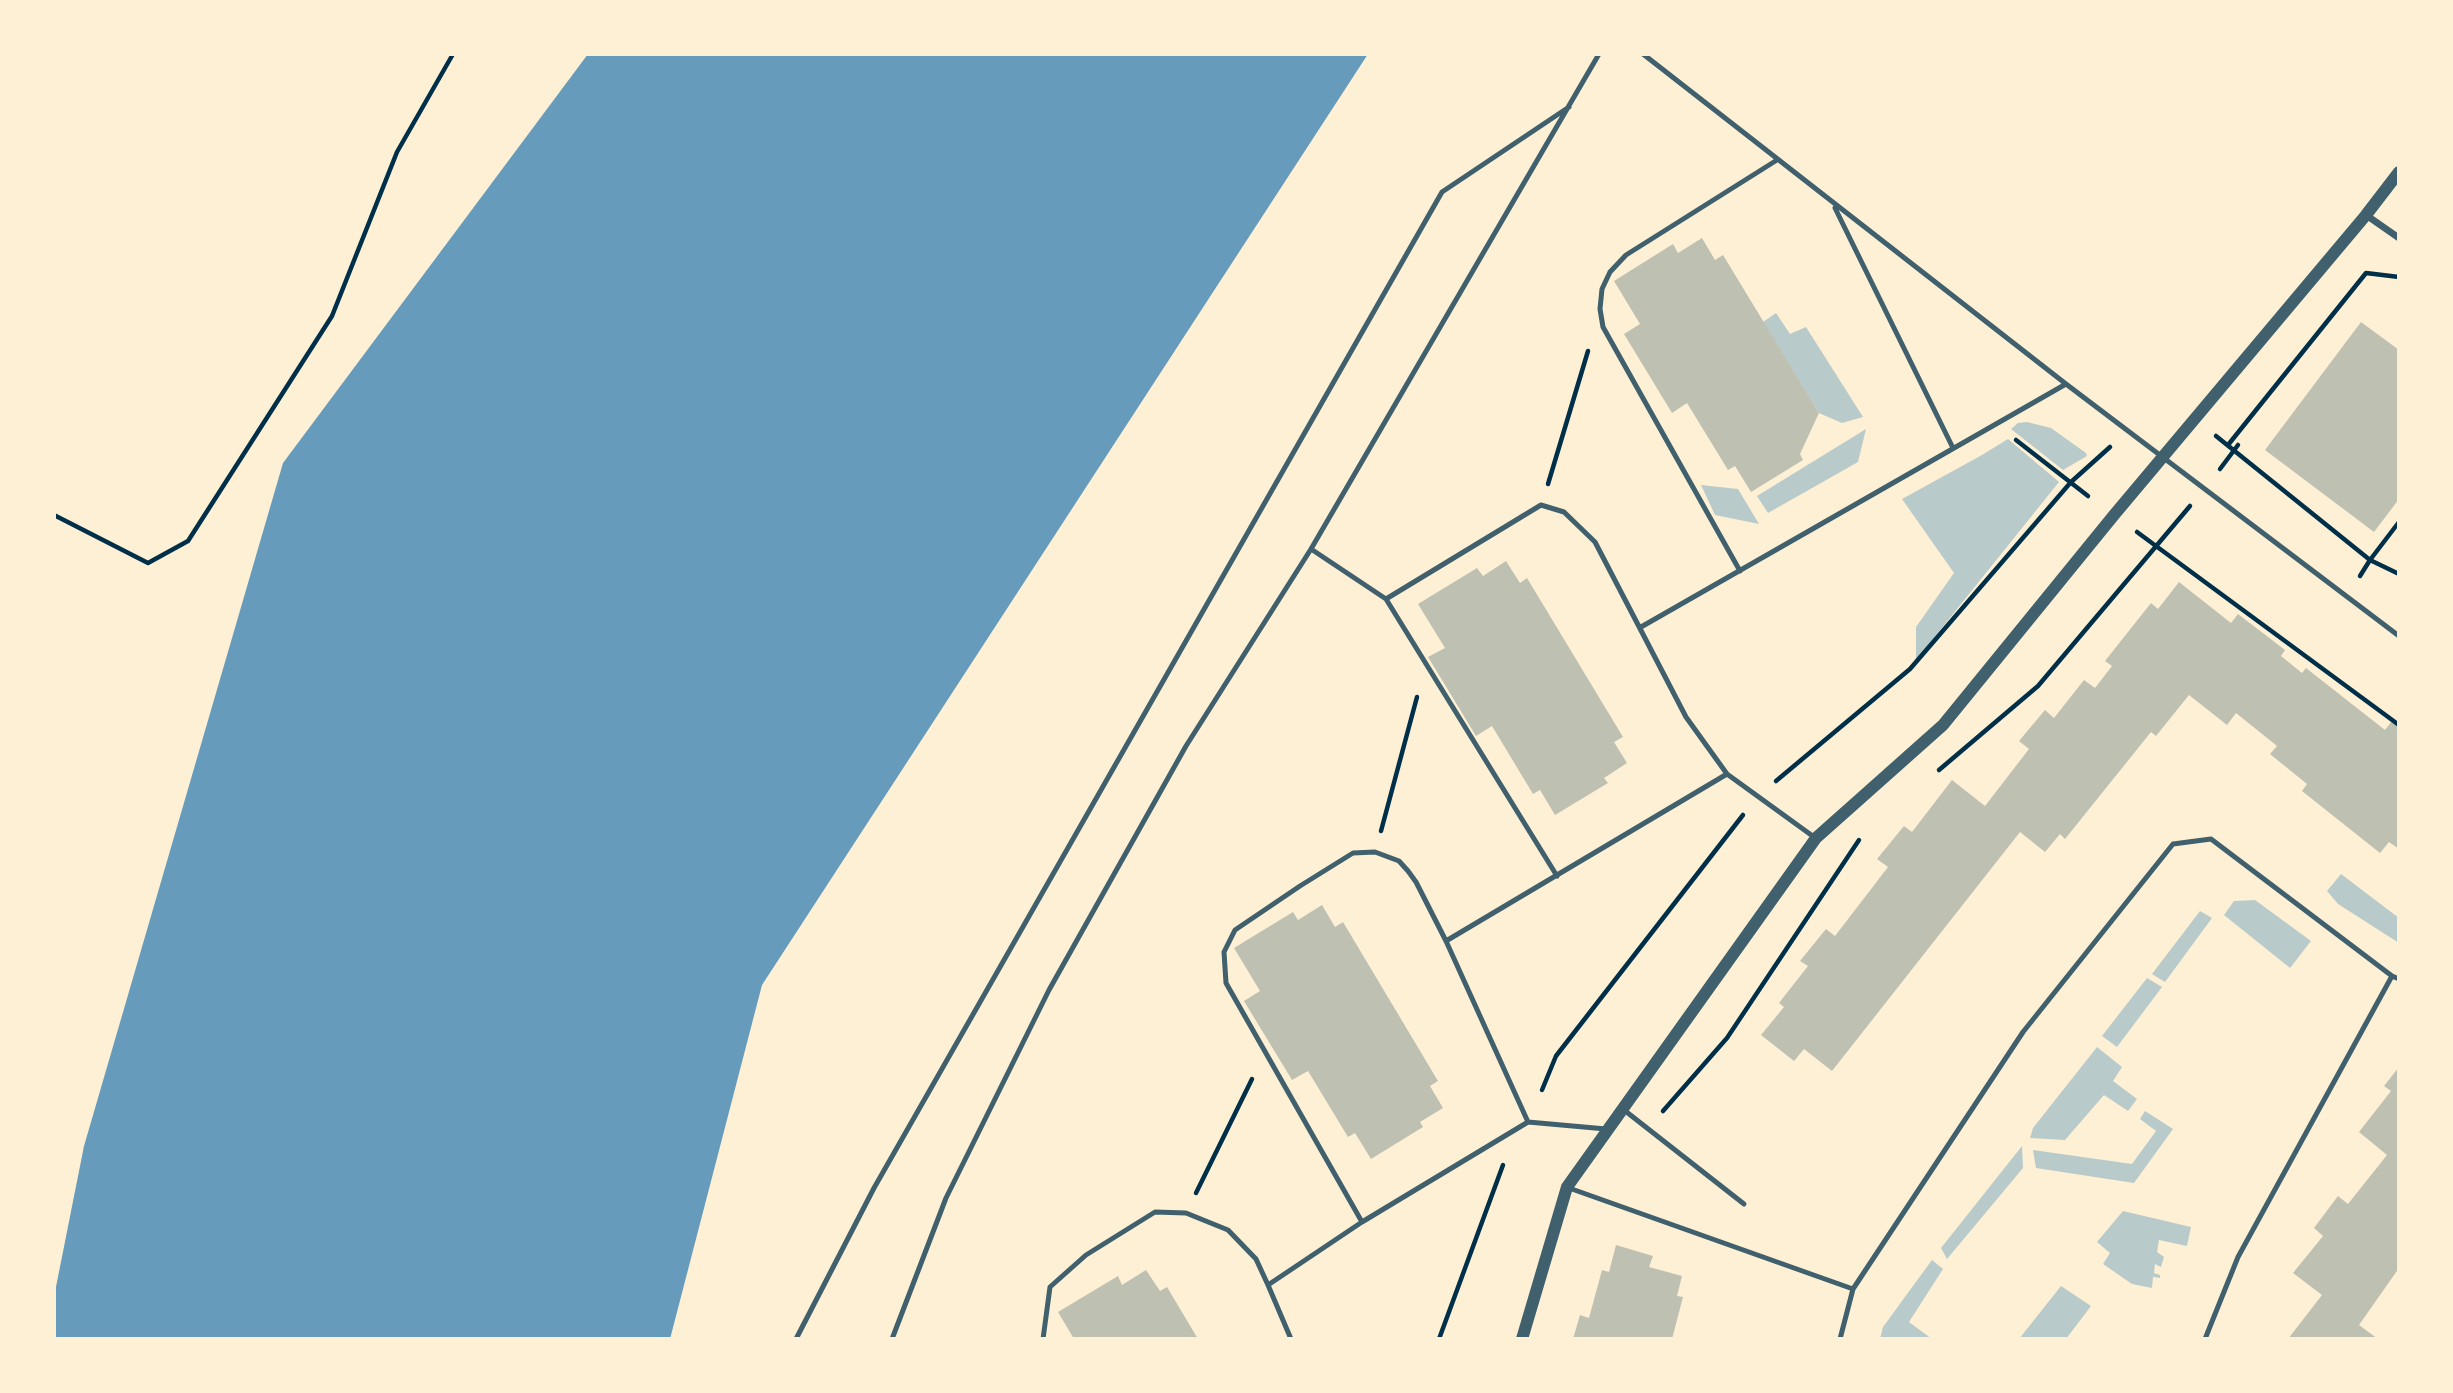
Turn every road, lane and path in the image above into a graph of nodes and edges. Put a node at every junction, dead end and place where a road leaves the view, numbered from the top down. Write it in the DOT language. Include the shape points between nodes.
graph roads {
  1 [pos="453,54"];
  2 [pos="1599,54"];
  3 [pos="1643,54"];
  4 [pos="1569,107"];
  5 [pos="1777,160"];
  6 [pos="2399,172"];
  7 [pos="1834,205"];
  8 [pos="2366,215"];
  9 [pos="2399,238"];
  10 [pos="2399,277"];
  11 [pos="1600,309"];
  12 [pos="2066,384"];
  13 [pos="2195,419"];
  14 [pos="1996,424"];
  15 [pos="2129,431"];
  16 [pos="2238,444"];
  17 [pos="2228,445"];
  18 [pos="1953,448"];
  19 [pos="2165,457"];
  20 [pos="2071,482"];
  21 [pos="2206,488"];
  22 [pos="2088,496"];
  23 [pos="1541,505"];
  24 [pos="54,515"];
  25 [pos="2399,522"];
  26 [pos="2134,530"];
  27 [pos="2157,545"];
  28 [pos="1311,550"];
  29 [pos="2370,560"];
  30 [pos="1740,570"];
  31 [pos="2399,574"];
  32 [pos="1386,599"];
  33 [pos="1641,627"];
  34 [pos="2399,636"];
  35 [pos="1426,663"];
  36 [pos="2399,725"];
  37 [pos="1727,774"];
  38 [pos="1934,775"];
  39 [pos="1758,796"];
  40 [pos="1862,836"];
  41 [pos="1816,838"];
  42 [pos="1375,852"];
  43 [pos="1557,876"];
  44 [pos="1446,941"];
  45 [pos="2395,977"];
  46 [pos="1265,1051"];
  47 [pos="1624,1110"];
  48 [pos="1528,1122"];
  49 [pos="1648,1128"];
  50 [pos="1609,1130"];
  51 [pos="1567,1187"];
  52 [pos="1744,1204"];
  53 [pos="1186,1213"];
  54 [pos="1362,1222"];
  55 [pos="1268,1285"];
  56 [pos="1853,1289"];
  57 [pos="796,1339"];
  58 [pos="892,1339"];
  59 [pos="1043,1339"];
  60 [pos="1291,1339"];
  61 [pos="1439,1339"];
  62 [pos="1522,1339"];
  63 [pos="1840,1339"];
  64 [pos="2205,1339"];
  1 -- 24 [label="path" via="397,152 332,316 188,541 148,563"];
  2 -- 4 [label="lane"];
  3 -- 5 [label="lane"];
  4 -- 28 [label="lane"];
  4 -- 57 [label="lane" via="1441,192 881,1176"];
  5 -- 7 [label="lane"];
  5 -- 11 [label="lane" via="1626,255 1610,272"];
  6 -- 8 [label="street"];
  7 -- 12 [label="lane"];
  7 -- 18 [label="lane"];
  8 -- 9 [label="street"];
  8 -- 13 [label="street"];
  10 -- 17 [label="path" via="2367,273"];
  11 -- 23 [label="path"];
  11 -- 30 [label="lane" via="1603,327"];
  12 -- 14 [label="lane"];
  12 -- 15 [label="lane"];
  13 -- 17 [label="path"];
  13 -- 19 [label="street"];
  14 -- 18 [label="lane"];
  14 -- 20 [label="path"];
  15 -- 19 [label="lane"];
  15 -- 20 [label="path"];
  16 -- 21 [label="path"];
  17 -- 29 [label="path"];
  18 -- 30 [label="lane"];
  19 -- 21 [label="lane"];
  19 -- 41 [label="street" via="1943,725"];
  20 -- 22 [label="path"];
  20 -- 39 [label="path" via="1910,669"];
  21 -- 27 [label="path"];
  21 -- 34 [label="lane"];
  23 -- 32 [label="lane"];
  23 -- 33 [label="lane" via="1564,512 1595,542"];
  25 -- 29 [label="path"];
  26 -- 27 [label="path"];
  27 -- 36 [label="path"];
  27 -- 38 [label="path" via="2038,687"];
  28 -- 32 [label="lane"];
  28 -- 58 [label="lane" via="1186,746 1049,990 946,1198"];
  29 -- 31 [label="path"];
  30 -- 33 [label="lane"];
  32 -- 35 [label="lane"];
  33 -- 37 [label="lane" via="1686,717"];
  35 -- 42 [label="path"];
  35 -- 43 [label="lane"];
  37 -- 39 [label="lane"];
  37 -- 43 [label="lane"];
  39 -- 41 [label="lane"];
  39 -- 48 [label="path" via="1556,1056"];
  40 -- 49 [label="path" via="1727,1038"];
  41 -- 47 [label="street"];
  42 -- 44 [label="lane" via="1408,870"];
  42 -- 46 [label="lane" via="1353,853 1235,930 1224,951 1226,983"];
  43 -- 44 [label="lane"];
  44 -- 48 [label="lane"];
  45 -- 56 [label="lane" via="2211,839 2173,844 2023,1032"];
  45 -- 64 [label="lane" via="2238,1257"];
  46 -- 53 [label="path"];
  46 -- 54 [label="lane"];
  47 -- 49 [label="lane"];
  47 -- 50 [label="street"];
  48 -- 50 [label="lane"];
  48 -- 54 [label="lane"];
  48 -- 61 [label="path" via="1508,1152"];
  49 -- 52 [label="lane"];
  50 -- 51 [label="street"];
  51 -- 56 [label="lane"];
  51 -- 62 [label="street"];
  53 -- 55 [label="lane" via="1228,1230 1256,1259"];
  53 -- 59 [label="lane" via="1155,1212 1086,1255 1050,1287"];
  54 -- 55 [label="lane"];
  55 -- 60 [label="lane"];
  56 -- 63 [label="lane"];
}
